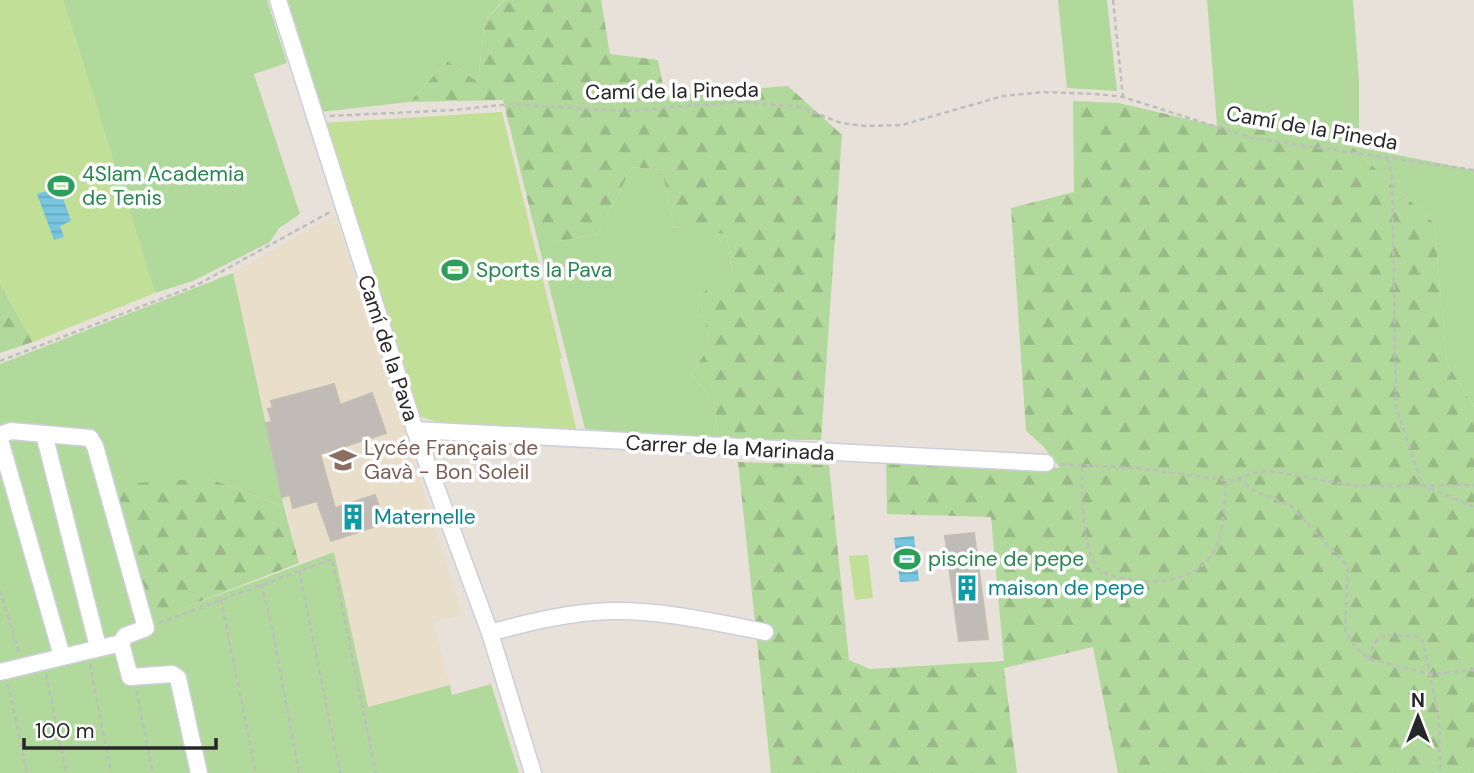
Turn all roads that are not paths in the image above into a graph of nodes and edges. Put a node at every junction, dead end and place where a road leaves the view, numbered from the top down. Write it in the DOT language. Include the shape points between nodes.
graph roads {
  1 [pos="278,0"];
  2 [pos="415,430"];
  3 [pos="44,434"];
  4 [pos="0,435"];
  5 [pos="0,440"];
  6 [pos="1046,463"];
  7 [pos="765,632"];
  8 [pos="490,633"];
  9 [pos="121,643"];
  10 [pos="93,648"];
  11 [pos="62,656"];
  12 [pos="3,671"];
  13 [pos="199,773"];
  14 [pos="533,773"];
  1 -- 2 [label="street, Camí de la Pava"];
  2 -- 6 [label="street, Carrer de la Marinada" via="507,427 725,449"];
  2 -- 8 [label="street, Camí de la Pava"];
  3 -- 4 [label="street" via="11,431"];
  3 -- 9 [label="street" via="90,438 95,446 146,628 125,636"];
  3 -- 10 [label="street"];
  5 -- 11 [label="street"];
  7 -- 8 [label="street" via="678,615 610,611 541,619"];
  8 -- 14 [label="street, Camí de la Pava"];
  9 -- 10 [label="street"];
  9 -- 13 [label="street" via="130,677 172,674 178,678"];
  10 -- 11 [label="street"];
  11 -- 12 [label="street"];
}
